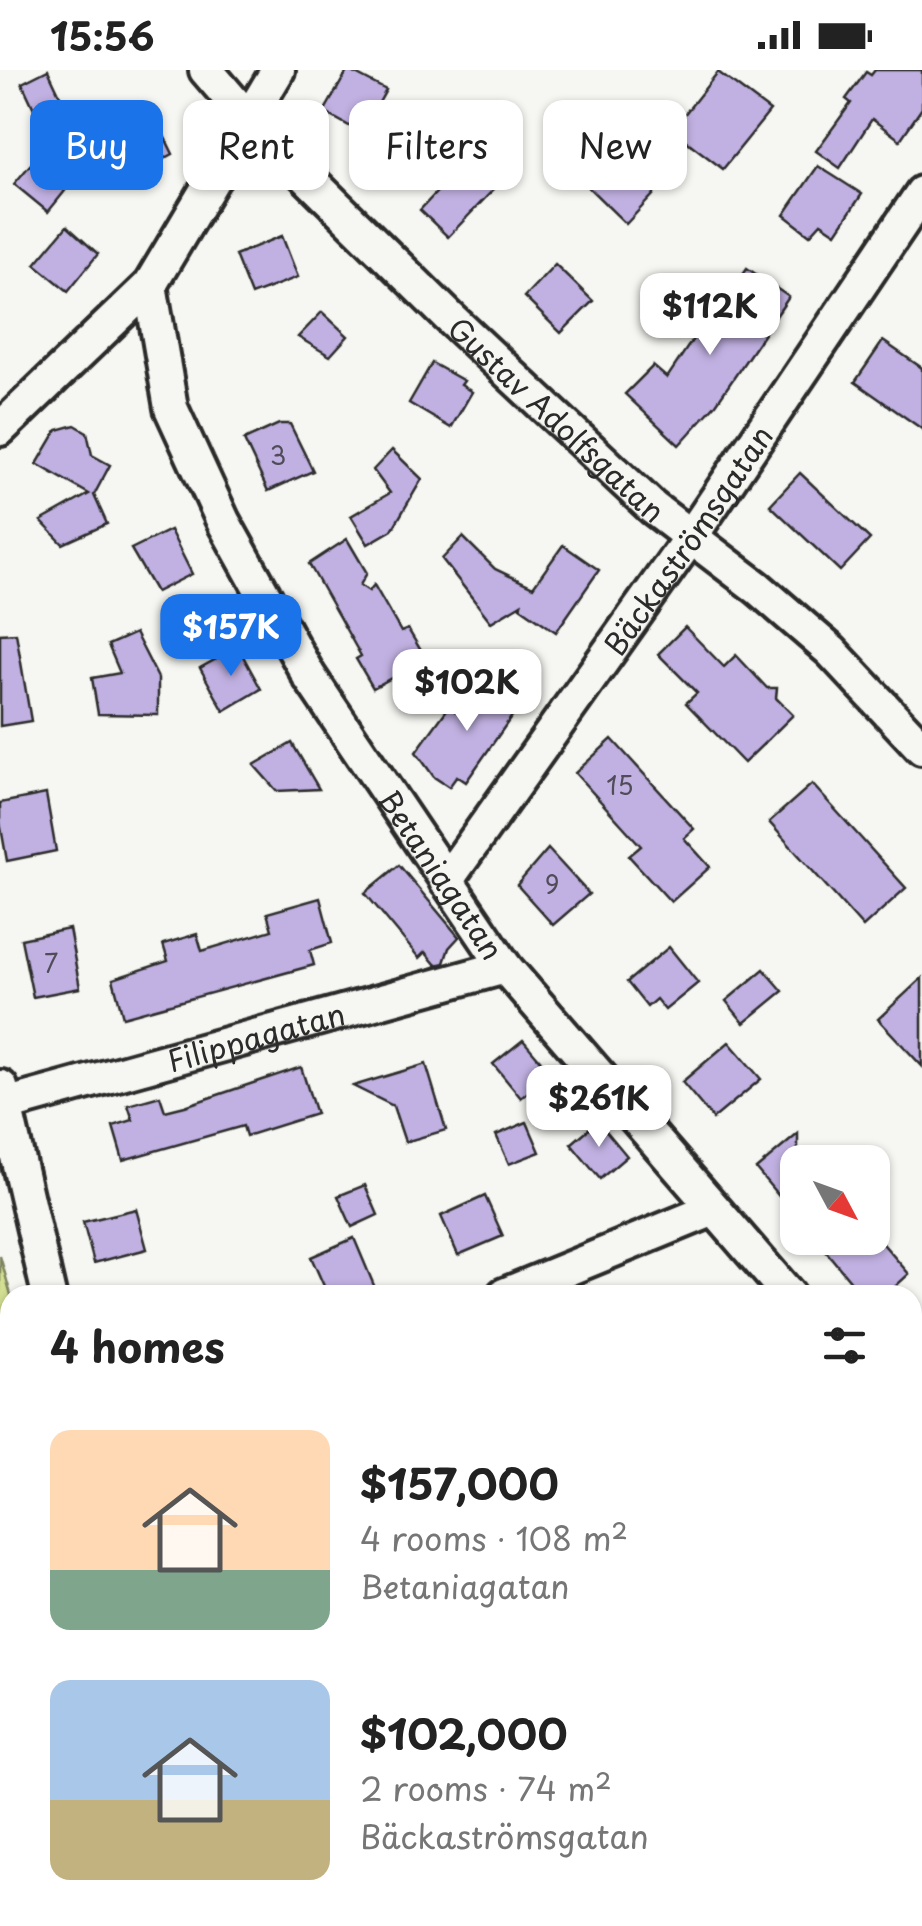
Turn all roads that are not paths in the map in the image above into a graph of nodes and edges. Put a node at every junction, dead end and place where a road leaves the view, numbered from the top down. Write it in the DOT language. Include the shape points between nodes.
graph roads {
  1 [pos="206,70"];
  2 [pos="278,70"];
  3 [pos="232,100"];
  4 [pos="261,100"];
  5 [pos="207,190"];
  6 [pos="320,190"];
  7 [pos="922,192"];
  8 [pos="150,285"];
  9 [pos="0,429"];
  10 [pos="690,538"];
  11 [pos="922,748"];
  12 [pos="446,881"];
  13 [pos="505,967"];
  14 [pos="2,1094"];
  15 [pos="714,1209"];
  16 [pos="47,1285"];
  17 [pos="528,1285"];
  18 [pos="780,1285"];
  1 -- 3 [label="street, Gustav Adolfsgatan"];
  2 -- 4 [label="street"];
  5 -- 8 [label="street"];
  6 -- 10 [label="street, Gustav Adolfsgatan"];
  7 -- 10 [label="street, Bäckaströmsgatan"];
  8 -- 9 [label="street"];
  8 -- 12 [label="street, Betaniagatan" via="171,408 223,522 309,676"];
  10 -- 11 [label="street, Gustav Adolfsgatan" via="831,651"];
  10 -- 12 [label="street, Bäckaströmsgatan"];
  12 -- 13 [label="street, Betaniagatan"];
  13 -- 14 [label="street, Filippagatan"];
  13 -- 15 [label="street, Betaniagatan"];
  14 -- 16 [label="street"];
  15 -- 17 [label="street"];
  15 -- 18 [label="street, Betaniagatan"];
}
